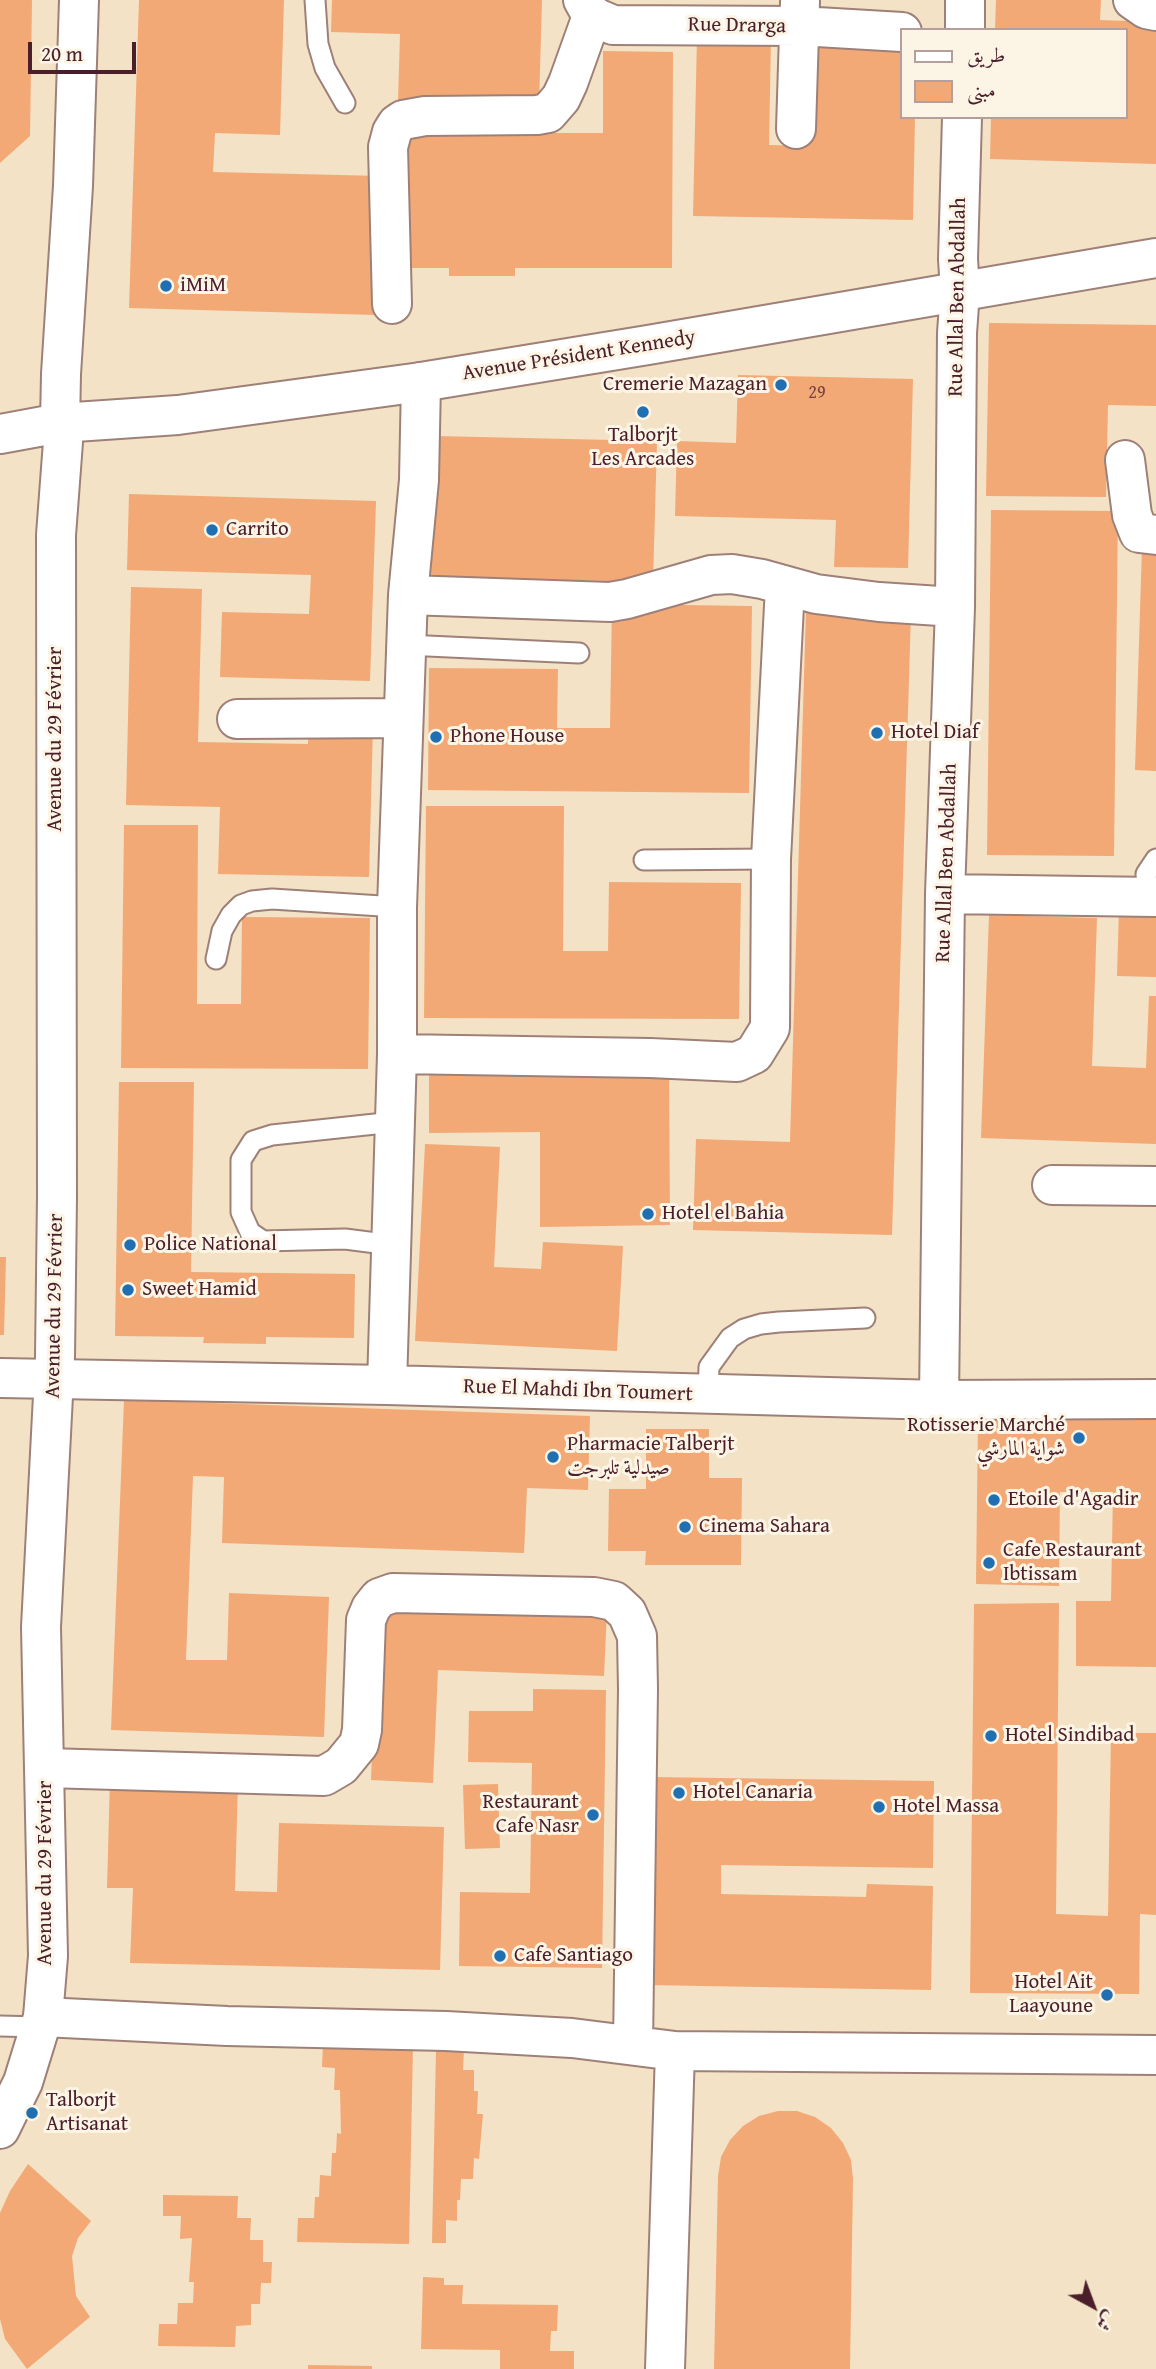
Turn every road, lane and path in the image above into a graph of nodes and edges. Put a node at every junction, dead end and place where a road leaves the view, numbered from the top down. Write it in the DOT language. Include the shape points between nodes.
graph roads {
  1 [pos="79,0"];
  2 [pos="315,0"];
  3 [pos="965,0"];
  4 [pos="1133,0"];
  5 [pos="587,8"];
  6 [pos="1156,11"];
  7 [pos="800,13"];
  8 [pos="965,28"];
  9 [pos="900,32"];
  10 [pos="345,103"];
  11 [pos="962,119"];
  12 [pos="796,130"];
  13 [pos="1156,258"];
  14 [pos="960,291"];
  15 [pos="392,304"];
  16 [pos="421,382"];
  17 [pos="60,423"];
  18 [pos="0,434"];
  19 [pos="1125,460"];
  20 [pos="1156,535"];
  21 [pos="785,586"];
  22 [pos="408,596"];
  23 [pos="955,607"];
  24 [pos="406,645"];
  25 [pos="579,653"];
  26 [pos="404,718"];
  27 [pos="237,719"];
  28 [pos="771,859"];
  29 [pos="1156,859"];
  30 [pos="644,860"];
  31 [pos="945,894"];
  32 [pos="1152,897"];
  33 [pos="397,907"];
  34 [pos="216,959"];
  35 [pos="397,1054"];
  36 [pos="394,1122"];
  37 [pos="1052,1185"];
  38 [pos="1156,1186"];
  39 [pos="392,1245"];
  40 [pos="865,1318"];
  41 [pos="0,1378"];
  42 [pos="54,1378"];
  43 [pos="387,1385"];
  44 [pos="708,1395"];
  45 [pos="1156,1399"];
  46 [pos="939,1400"];
  47 [pos="46,1768"];
  48 [pos="42,2022"];
  49 [pos="0,2026"];
  50 [pos="633,2045"];
  51 [pos="675,2051"];
  52 [pos="1156,2055"];
  53 [pos="0,2129"];
  54 [pos="665,2369"];
  1 -- 17 [label="street, Avenue du 29 Février"];
  2 -- 10 [label="lane" via="318,44 325,68"];
  3 -- 8 [label="street"];
  4 -- 6 [label="street"];
  5 -- 7 [label="street, Rue Drarga" via="613,25"];
  5 -- 15 [label="street" via="568,83 548,113 425,116 397,124 388,147"];
  7 -- 9 [label="street, Rue Drarga"];
  7 -- 12 [label="street"];
  11 -- 14 [label="street, Rue Allal Ben Abdallah"];
  13 -- 14 [label="street, Avenue Président Kennedy"];
  14 -- 16 [label="street, Avenue Président Kennedy"];
  14 -- 23 [label="street, Rue Allal Ben Abdallah"];
  16 -- 17 [label="street, Avenue Président Kennedy" via="178,415"];
  16 -- 22 [label="street" via="419,480"];
  17 -- 18 [label="street, Avenue Président Kennedy"];
  17 -- 42 [label="street, Avenue du 29 Février"];
  19 -- 20 [label="street" via="1139,533"];
  21 -- 22 [label="street" via="733,574 711,575 610,602"];
  21 -- 23 [label="street" via="844,598"];
  21 -- 28 [label="street"];
  22 -- 24 [label="street"];
  23 -- 31 [label="street, Rue Allal Ben Abdallah"];
  24 -- 25 [label="lane"];
  24 -- 26 [label="street"];
  26 -- 27 [label="street"];
  26 -- 33 [label="street"];
  28 -- 30 [label="lane"];
  28 -- 35 [label="street" via="770,1028 754,1054 737,1062"];
  29 -- 32 [label="lane" via="1146,874"];
  31 -- 32 [label="street"];
  31 -- 46 [label="street, Rue Allal Ben Abdallah"];
  33 -- 34 [label="lane" via="252,901 231,915"];
  33 -- 35 [label="street"];
  35 -- 36 [label="street"];
  36 -- 39 [label="street"];
  36 -- 39 [label="lane" via="272,1135 253,1141 241,1160 241,1212 250,1232 263,1241 345,1239"];
  37 -- 38 [label="street"];
  39 -- 43 [label="street"];
  40 -- 44 [label="lane" via="779,1322 744,1329 730,1338 709,1367"];
  41 -- 42 [label="street, Rue El Mahdi Ibn Toumert"];
  42 -- 43 [label="street, Rue El Mahdi Ibn Toumert"];
  42 -- 47 [label="street, Avenue du 29 Février" via="41,1627"];
  43 -- 44 [label="street, Rue El Mahdi Ibn Toumert"];
  44 -- 46 [label="street, Rue El Mahdi Ibn Toumert"];
  45 -- 46 [label="street, Rue El Mahdi Ibn Toumert"];
  47 -- 48 [label="street, Avenue du 29 Février" via="48,1956"];
  47 -- 50 [label="street" via="324,1776 341,1766 359,1744 366,1620 379,1598 406,1593 614,1601 627,1613 636,1636"];
  48 -- 49 [label="lane"];
  48 -- 50 [label="street" via="446,2031"];
  48 -- 53 [label="street, Avenue du 29 Février" via="23,2082"];
  50 -- 51 [label="street"];
  51 -- 52 [label="street"];
  51 -- 54 [label="street"];
}
